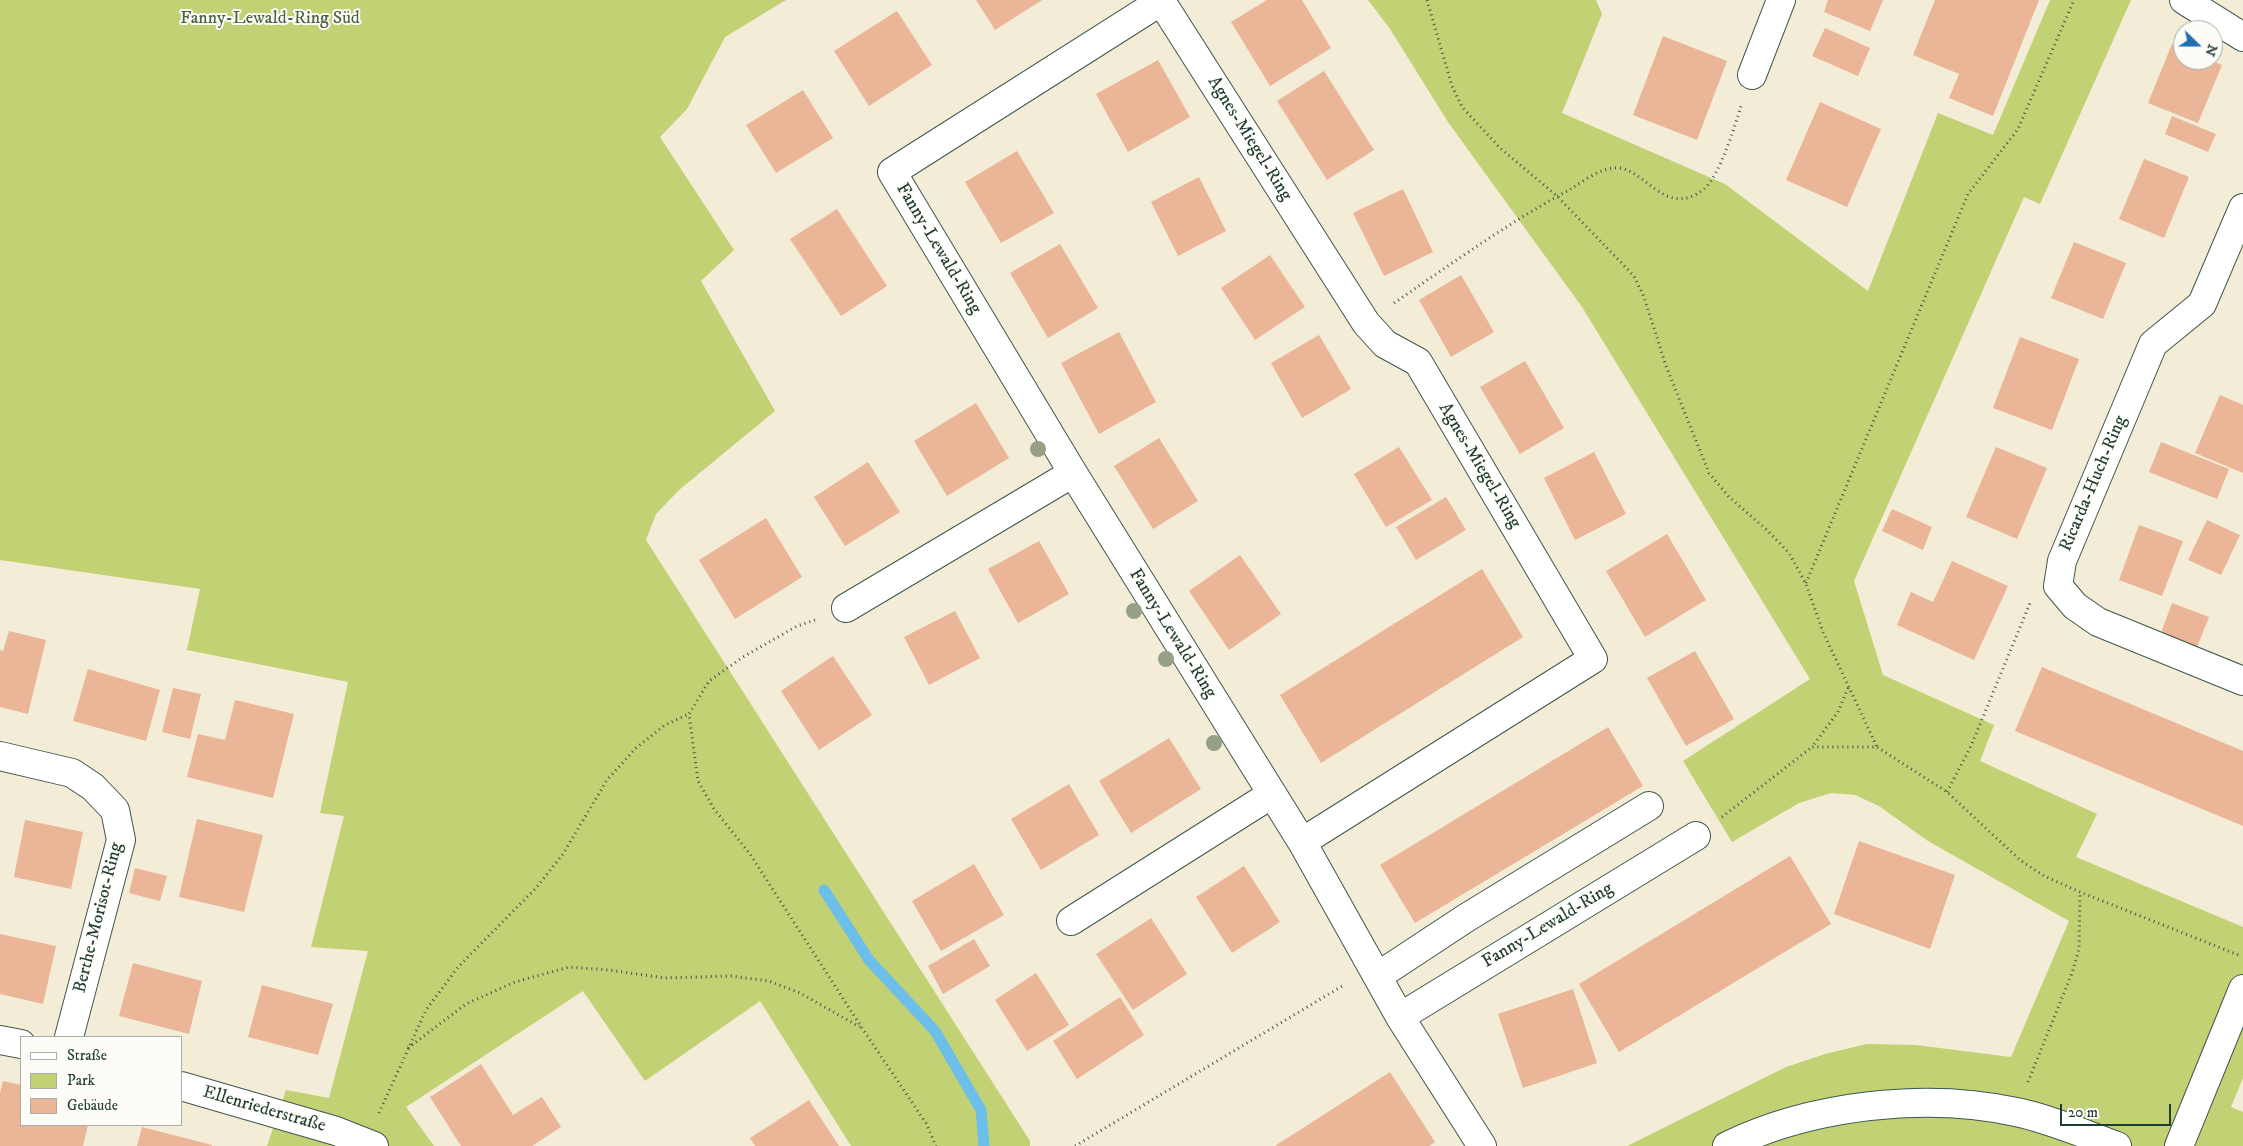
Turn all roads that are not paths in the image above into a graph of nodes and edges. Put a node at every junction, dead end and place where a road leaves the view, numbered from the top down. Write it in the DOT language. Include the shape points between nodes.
graph roads {
  1 [pos="1162,0"];
  2 [pos="1781,0"];
  3 [pos="2184,0"];
  4 [pos="2243,37"];
  5 [pos="1752,75"];
  6 [pos="2243,208"];
  7 [pos="1072,473"];
  8 [pos="846,608"];
  9 [pos="2243,681"];
  10 [pos="0,756"];
  11 [pos="1272,794"];
  12 [pos="1649,806"];
  13 [pos="1696,836"];
  14 [pos="1302,842"];
  15 [pos="1071,921"];
  16 [pos="1375,972"];
  17 [pos="2243,990"];
  18 [pos="1400,1017"];
  19 [pos="2236,1026"];
  20 [pos="69,1036"];
  21 [pos="0,1040"];
  22 [pos="20,1044"];
  23 [pos="182,1086"];
  24 [pos="370,1144"];
  25 [pos="1482,1146"];
  26 [pos="1727,1146"];
  27 [pos="2117,1146"];
  28 [pos="2179,1146"];
  1 -- 7 [label="street, Fanny-Lewald-Ring" via="892,172"];
  1 -- 14 [label="street, Agnes-Miegel-Ring" via="1366,323 1385,344 1418,362 1593,659"];
  2 -- 5 [label="street"];
  3 -- 4 [label="street"];
  6 -- 9 [label="street, Ricarda-Huch-Ring" via="2202,304 2153,344 2062,561 2058,586 2075,606 2098,622"];
  7 -- 8 [label="street"];
  7 -- 11 [label="street, Fanny-Lewald-Ring"];
  10 -- 20 [label="street, Berthe-Morisot-Ring" via="72,772 93,787 115,810 120,840"];
  11 -- 14 [label="street, Fanny-Lewald-Ring"];
  11 -- 15 [label="street"];
  12 -- 16 [label="street"];
  13 -- 18 [label="street, Fanny-Lewald-Ring"];
  14 -- 16 [label="street, Fanny-Lewald-Ring"];
  16 -- 18 [label="street, Fanny-Lewald-Ring"];
  17 -- 19 [label="street"];
  18 -- 25 [label="street, Fanny-Lewald-Ring"];
  19 -- 28 [label="street"];
  21 -- 22 [label="street"];
  23 -- 24 [label="street, Ellenriederstraße"];
  26 -- 27 [label="street" via="1784,1124 1876,1104 1946,1104 2016,1112"];
}
